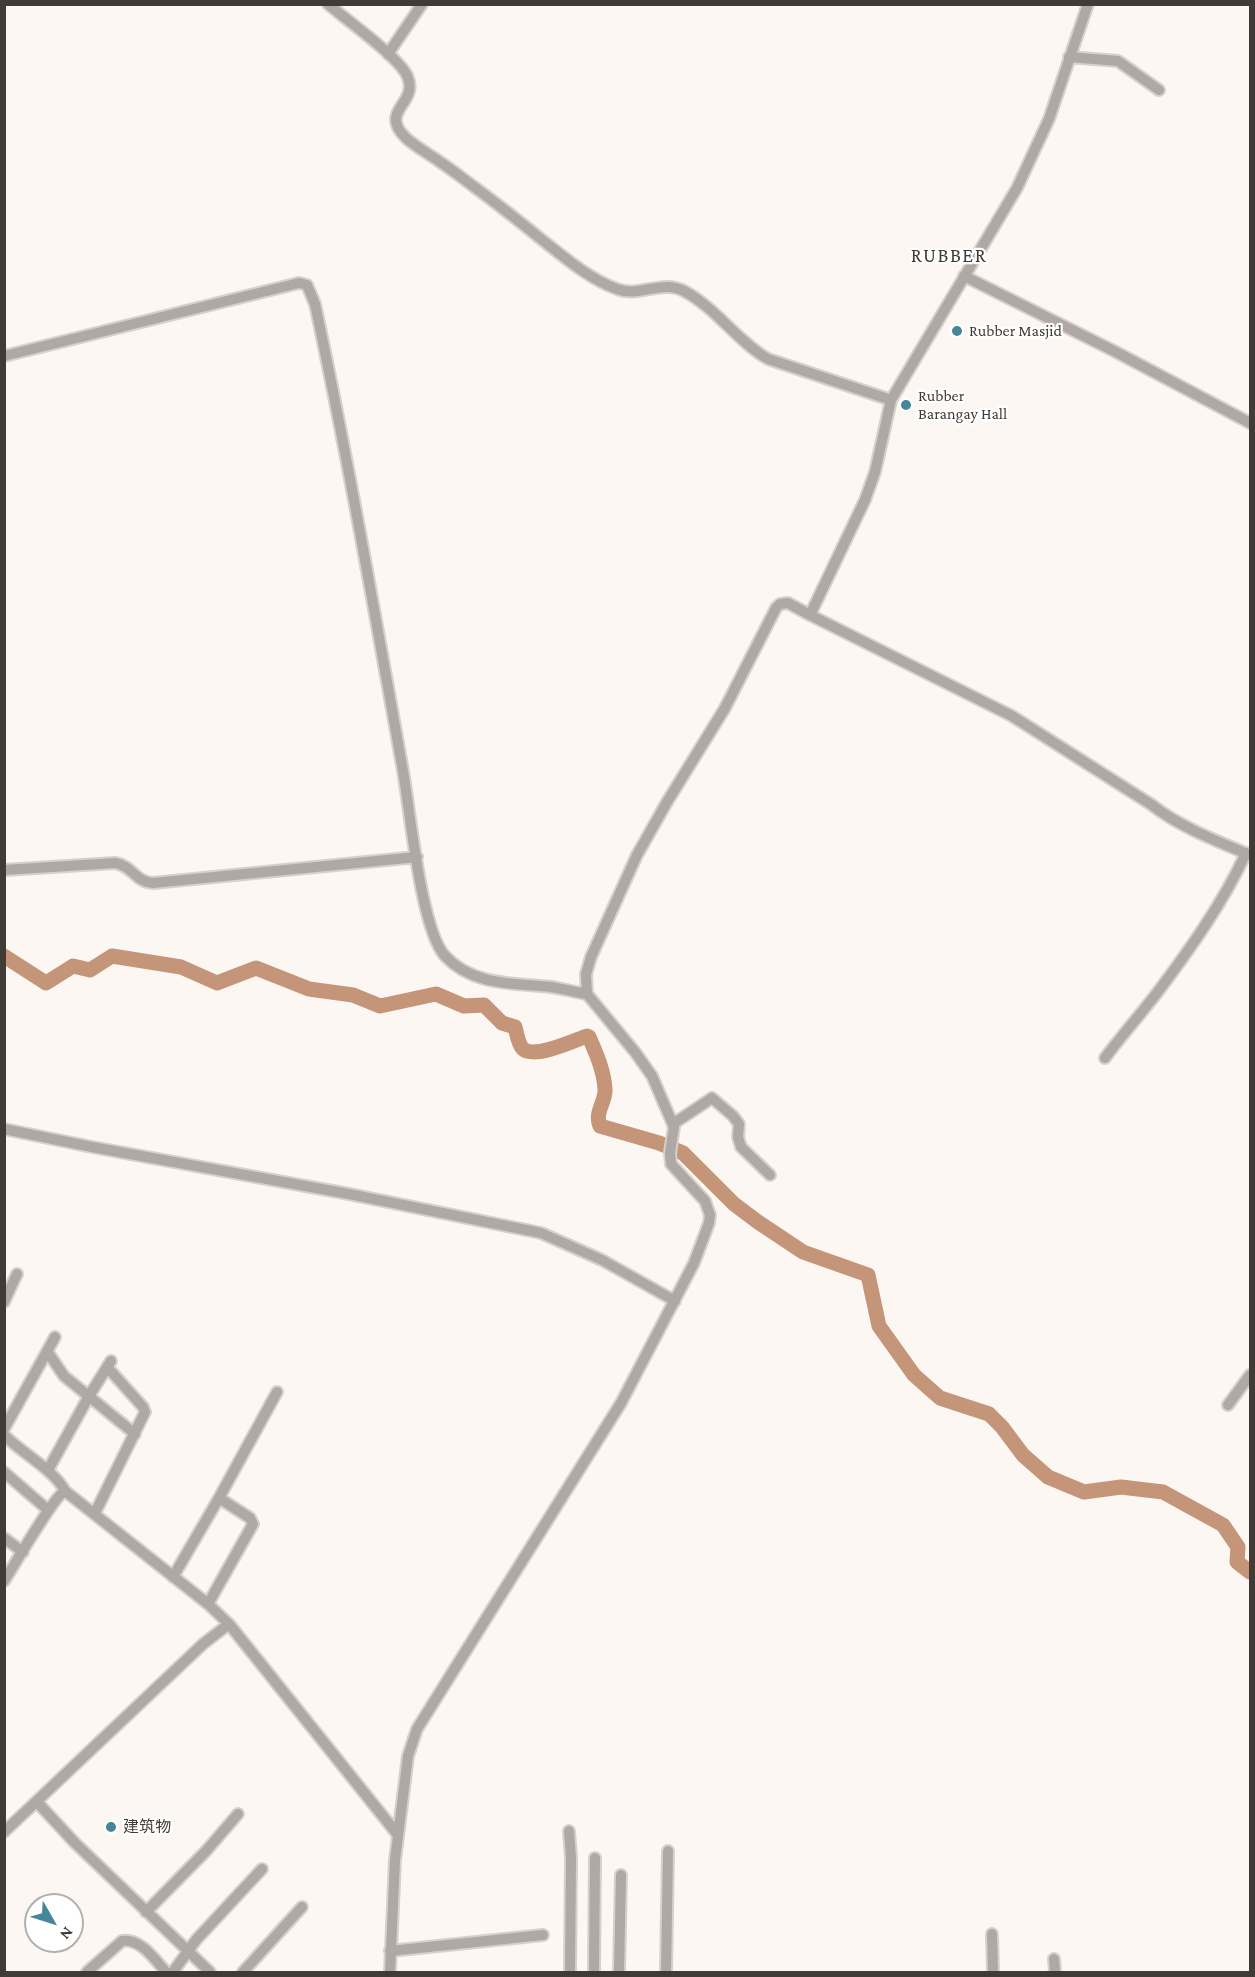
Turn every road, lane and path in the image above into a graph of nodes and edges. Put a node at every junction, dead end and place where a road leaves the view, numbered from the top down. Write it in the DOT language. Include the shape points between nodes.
graph roads {
  1 [pos="328,4"];
  2 [pos="422,4"];
  3 [pos="1088,4"];
  4 [pos="388,54"];
  5 [pos="1069,57"];
  6 [pos="1159,90"];
  7 [pos="964,276"];
  8 [pos="4,356"];
  9 [pos="891,400"];
  10 [pos="1251,423"];
  11 [pos="810,615"];
  12 [pos="1248,854"];
  13 [pos="417,857"];
  14 [pos="4,870"];
  15 [pos="586,994"];
  16 [pos="1105,1058"];
  17 [pos="673,1124"];
  18 [pos="4,1129"];
  19 [pos="770,1175"];
  20 [pos="17,1274"];
  21 [pos="675,1301"];
  22 [pos="4,1302"];
  23 [pos="54,1337"];
  24 [pos="47,1351"];
  25 [pos="1251,1375"];
  26 [pos="277,1392"];
  27 [pos="89,1396"];
  28 [pos="1228,1405"];
  29 [pos="4,1430"];
  30 [pos="135,1434"];
  31 [pos="4,1435"];
  32 [pos="48,1470"];
  33 [pos="4,1472"];
  34 [pos="65,1491"];
  35 [pos="219,1498"];
  36 [pos="48,1510"];
  37 [pos="95,1513"];
  38 [pos="4,1538"];
  39 [pos="23,1552"];
  40 [pos="173,1576"];
  41 [pos="4,1581"];
  42 [pos="208,1604"];
  43 [pos="229,1624"];
  44 [pos="37,1802"];
  45 [pos="238,1814"];
  46 [pos="569,1831"];
  47 [pos="4,1832"];
  48 [pos="398,1836"];
  49 [pos="668,1851"];
  50 [pos="595,1858"];
  51 [pos="262,1869"];
  52 [pos="621,1875"];
  53 [pos="302,1907"];
  54 [pos="146,1912"];
  55 [pos="992,1934"];
  56 [pos="543,1935"];
  57 [pos="188,1951"];
  58 [pos="390,1951"];
  59 [pos="1054,1959"];
  60 [pos="87,1972"];
  61 [pos="166,1972"];
  62 [pos="173,1972"];
  63 [pos="210,1972"];
  64 [pos="243,1972"];
  65 [pos="390,1972"];
  66 [pos="570,1972"];
  67 [pos="594,1972"];
  68 [pos="619,1972"];
  69 [pos="666,1972"];
  70 [pos="993,1972"];
  71 [pos="1055,1972"];
  1 -- 4 [label="street"];
  2 -- 4 [label="street"];
  3 -- 5 [label="street"];
  4 -- 9 [label="street" via="408,78 408,92 394,123 398,130 571,262 618,290 679,288 768,359"];
  5 -- 6 [label="street" via="1118,61"];
  5 -- 7 [label="street" via="1049,119 1017,188"];
  7 -- 9 [label="street"];
  7 -- 10 [label="street"];
  8 -- 13 [label="street" via="299,283 308,285 356,510"];
  9 -- 11 [label="street" via="866,500"];
  11 -- 12 [label="street" via="1012,716 1164,815"];
  11 -- 15 [label="street" via="788,603 776,608 725,708 637,855 591,957"];
  12 -- 16 [label="street" via="1201,931"];
  13 -- 14 [label="street" via="153,883 142,880 126,865 115,863"];
  13 -- 15 [label="street" via="438,947 453,963 479,978 496,982"];
  15 -- 17 [label="street" via="648,1071"];
  17 -- 19 [label="street" via="712,1098 738,1124 741,1147"];
  17 -- 21 [label="street" via="673,1168 702,1195 710,1215 702,1245"];
  18 -- 21 [label="street" via="541,1233 602,1260"];
  20 -- 22 [label="street"];
  21 -- 48 [label="street" via="607,1428 420,1724 408,1756"];
  23 -- 24 [label="street"];
  24 -- 27 [label="street" via="64,1376"];
  24 -- 29 [label="street"];
  25 -- 28 [label="street"];
  26 -- 35 [label="street"];
  27 -- 30 [label="street"];
  27 -- 30 [label="street" via="109,1365 143,1407 145,1413"];
  27 -- 32 [label="street"];
  30 -- 37 [label="street"];
  31 -- 32 [label="street"];
  32 -- 34 [label="street"];
  33 -- 36 [label="street"];
  34 -- 36 [label="street"];
  34 -- 37 [label="street"];
  35 -- 40 [label="street"];
  35 -- 42 [label="street" via="253,1524"];
  36 -- 39 [label="street"];
  37 -- 40 [label="street"];
  38 -- 39 [label="street"];
  39 -- 41 [label="street"];
  40 -- 42 [label="street"];
  42 -- 43 [label="street"];
  43 -- 44 [label="street" via="203,1644"];
  43 -- 48 [label="street"];
  44 -- 47 [label="street"];
  44 -- 54 [label="street"];
  45 -- 54 [label="street"];
  46 -- 66 [label="street"];
  48 -- 58 [label="street"];
  49 -- 69 [label="street"];
  50 -- 67 [label="street"];
  51 -- 57 [label="street"];
  52 -- 68 [label="street"];
  53 -- 64 [label="street"];
  54 -- 57 [label="street"];
  55 -- 70 [label="street"];
  56 -- 58 [label="street"];
  57 -- 62 [label="street"];
  57 -- 63 [label="street"];
  58 -- 65 [label="street"];
  59 -- 71 [label="street"];
  60 -- 61 [label="street" via="128,1940 140,1945"];
}
